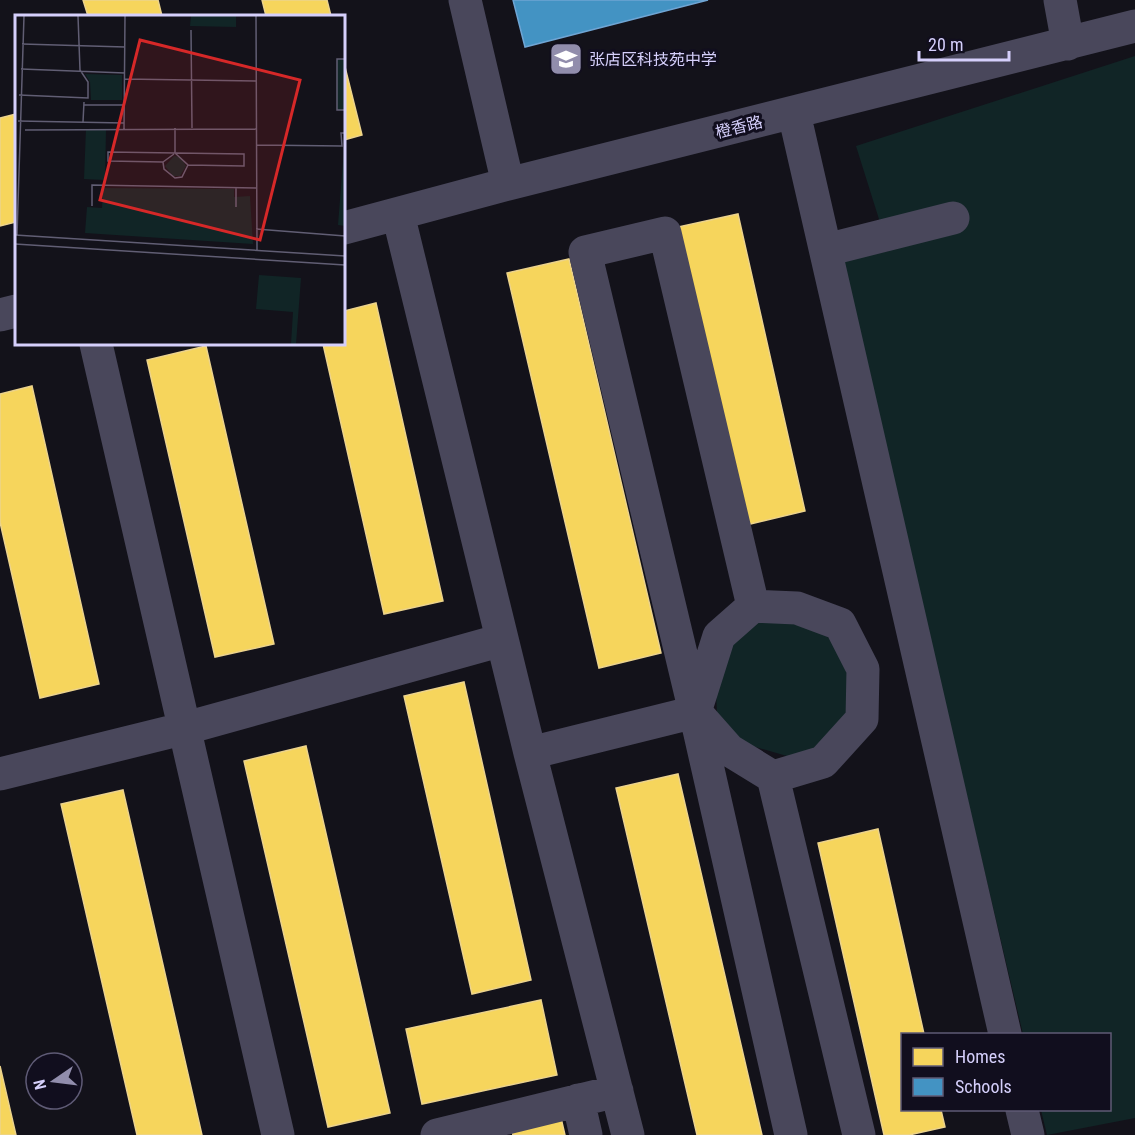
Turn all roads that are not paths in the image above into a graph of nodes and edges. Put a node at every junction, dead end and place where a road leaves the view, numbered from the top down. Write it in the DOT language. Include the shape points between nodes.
graph roads {
  1 [pos="465,0"];
  2 [pos="1060,0"];
  3 [pos="1135,26"];
  4 [pos="1068,44"];
  5 [pos="794,113"];
  6 [pos="508,184"];
  7 [pos="398,214"];
  8 [pos="953,218"];
  9 [pos="345,228"];
  10 [pos="826,250"];
  11 [pos="15,311"];
  12 [pos="0,315"];
  13 [pos="96,345"];
  14 [pos="753,606"];
  15 [pos="502,640"];
  16 [pos="695,712"];
  17 [pos="186,728"];
  18 [pos="530,753"];
  19 [pos="0,774"];
  20 [pos="773,777"];
  21 [pos="1005,1033"];
  22 [pos="617,1091"];
  23 [pos="578,1100"];
  24 [pos="1022,1111"];
  25 [pos="453,1133"];
  26 [pos="278,1135"];
  27 [pos="586,1135"];
  28 [pos="628,1135"];
  29 [pos="791,1135"];
  30 [pos="859,1135"];
  31 [pos="1028,1135"];
  1 -- 6 [label="street"];
  2 -- 4 [label="street"];
  3 -- 4 [label="street, 橙香路"];
  4 -- 5 [label="street, 橙香路"];
  5 -- 6 [label="street, 橙香路"];
  5 -- 10 [label="street"];
  6 -- 7 [label="street, 橙香路"];
  7 -- 9 [label="street, 橙香路"];
  7 -- 15 [label="street"];
  8 -- 10 [label="street"];
  10 -- 21 [label="street"];
  11 -- 12 [label="street"];
  13 -- 17 [label="street"];
  14 -- 16 [label="street" via="718,636"];
  14 -- 16 [label="street" via="665,233 585,252"];
  14 -- 20 [label="street" via="797,608 840,624 863,669 862,719 823,762"];
  15 -- 17 [label="street"];
  15 -- 18 [label="street"];
  16 -- 18 [label="street"];
  16 -- 20 [label="street" via="729,750"];
  16 -- 29 [label="street"];
  17 -- 19 [label="street"];
  17 -- 26 [label="street"];
  18 -- 22 [label="street"];
  20 -- 30 [label="street"];
  22 -- 23 [label="street"];
  22 -- 28 [label="street"];
  23 -- 25 [label="street"];
  23 -- 27 [label="street"];
  24 -- 31 [label="street"];
}
